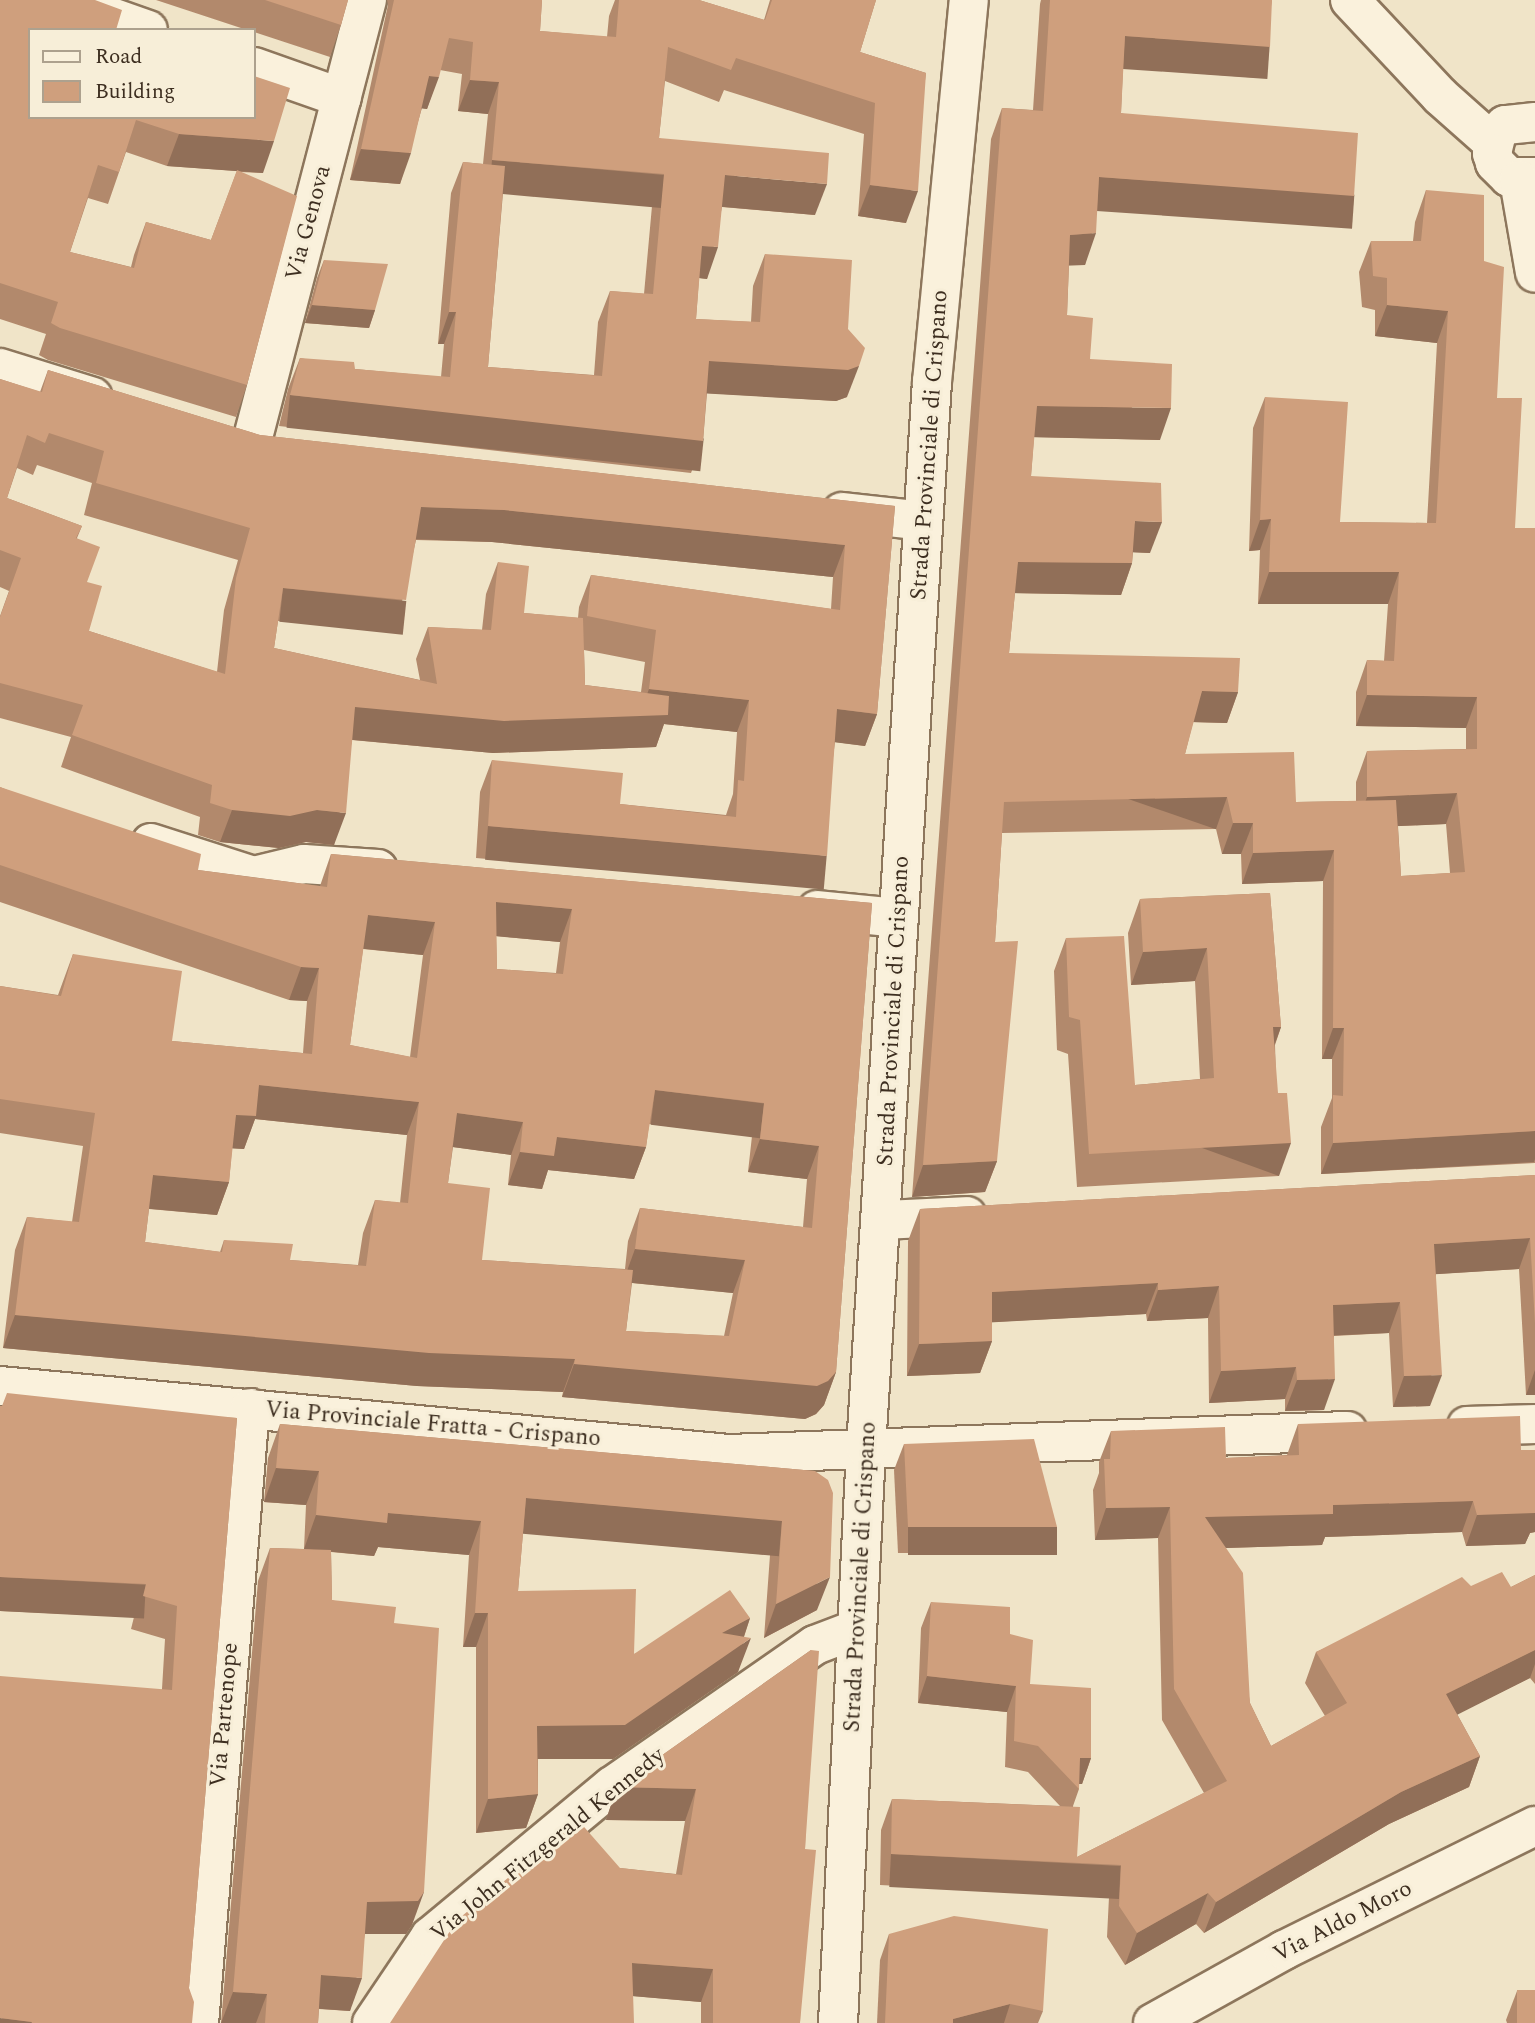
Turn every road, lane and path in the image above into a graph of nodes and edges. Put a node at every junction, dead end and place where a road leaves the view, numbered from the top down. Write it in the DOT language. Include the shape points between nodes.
graph roads {
  1 [pos="63,0"];
  2 [pos="368,0"];
  3 [pos="969,0"];
  4 [pos="1350,0"];
  5 [pos="142,28"];
  6 [pos="256,68"];
  7 [pos="342,98"];
  8 [pos="1535,122"];
  9 [pos="1493,143"];
  10 [pos="1527,179"];
  11 [pos="1535,273"];
  12 [pos="0,368"];
  13 [pos="132,409"];
  14 [pos="211,433"];
  15 [pos="250,445"];
  16 [pos="292,450"];
  17 [pos="800,508"];
  18 [pos="923,521"];
  19 [pos="114,832"];
  20 [pos="408,872"];
  21 [pos="775,906"];
  22 [pos="899,918"];
  23 [pos="1008,1214"];
  24 [pos="883,1220"];
  25 [pos="0,1385"];
  26 [pos="250,1408"];
  27 [pos="1535,1424"];
  28 [pos="1437,1427"];
  29 [pos="1382,1429"];
  30 [pos="866,1448"];
  31 [pos="857,1629"];
  32 [pos="1535,1826"];
  33 [pos="200,2023"];
  34 [pos="372,2023"];
  35 [pos="838,2023"];
  36 [pos="1153,2023"];
  1 -- 5 [label="street"];
  2 -- 7 [label="street, Via Genova"];
  3 -- 18 [label="street, Strada Provinciale di Crispano"];
  4 -- 9 [label="street" via="1440,96"];
  6 -- 7 [label="street"];
  7 -- 15 [label="street, Via Genova"];
  8 -- 9 [label="street" via="1505,125"];
  9 -- 10 [label="street" via="1501,171"];
  10 -- 11 [label="street"];
  12 -- 13 [label="street"];
  14 -- 15 [label="street"];
  15 -- 16 [label="street"];
  17 -- 18 [label="street"];
  18 -- 22 [label="street, Strada Provinciale di Crispano"];
  19 -- 20 [label="street" via="254,876 304,864"];
  21 -- 22 [label="street"];
  22 -- 24 [label="street, Strada Provinciale di Crispano"];
  23 -- 24 [label="street"];
  24 -- 30 [label="street, Strada Provinciale di Crispano"];
  25 -- 26 [label="street, Via Provinciale Fratta - Crispano"];
  26 -- 30 [label="street, Via Provinciale Fratta - Crispano" via="729,1454"];
  26 -- 33 [label="street, Via Partenope"];
  27 -- 28 [label="street"];
  29 -- 30 [label="street, Via Provinciale Fratta - Crispano"];
  30 -- 31 [label="street, Strada Provinciale di Crispano"];
  31 -- 34 [label="street, Via John Fitzgerald Kennedy" via="815,1645 612,1786 430,1937"];
  31 -- 35 [label="street, Strada Provinciale di Crispano"];
  32 -- 36 [label="street, Via Aldo Moro" via="1284,1950"];
}
